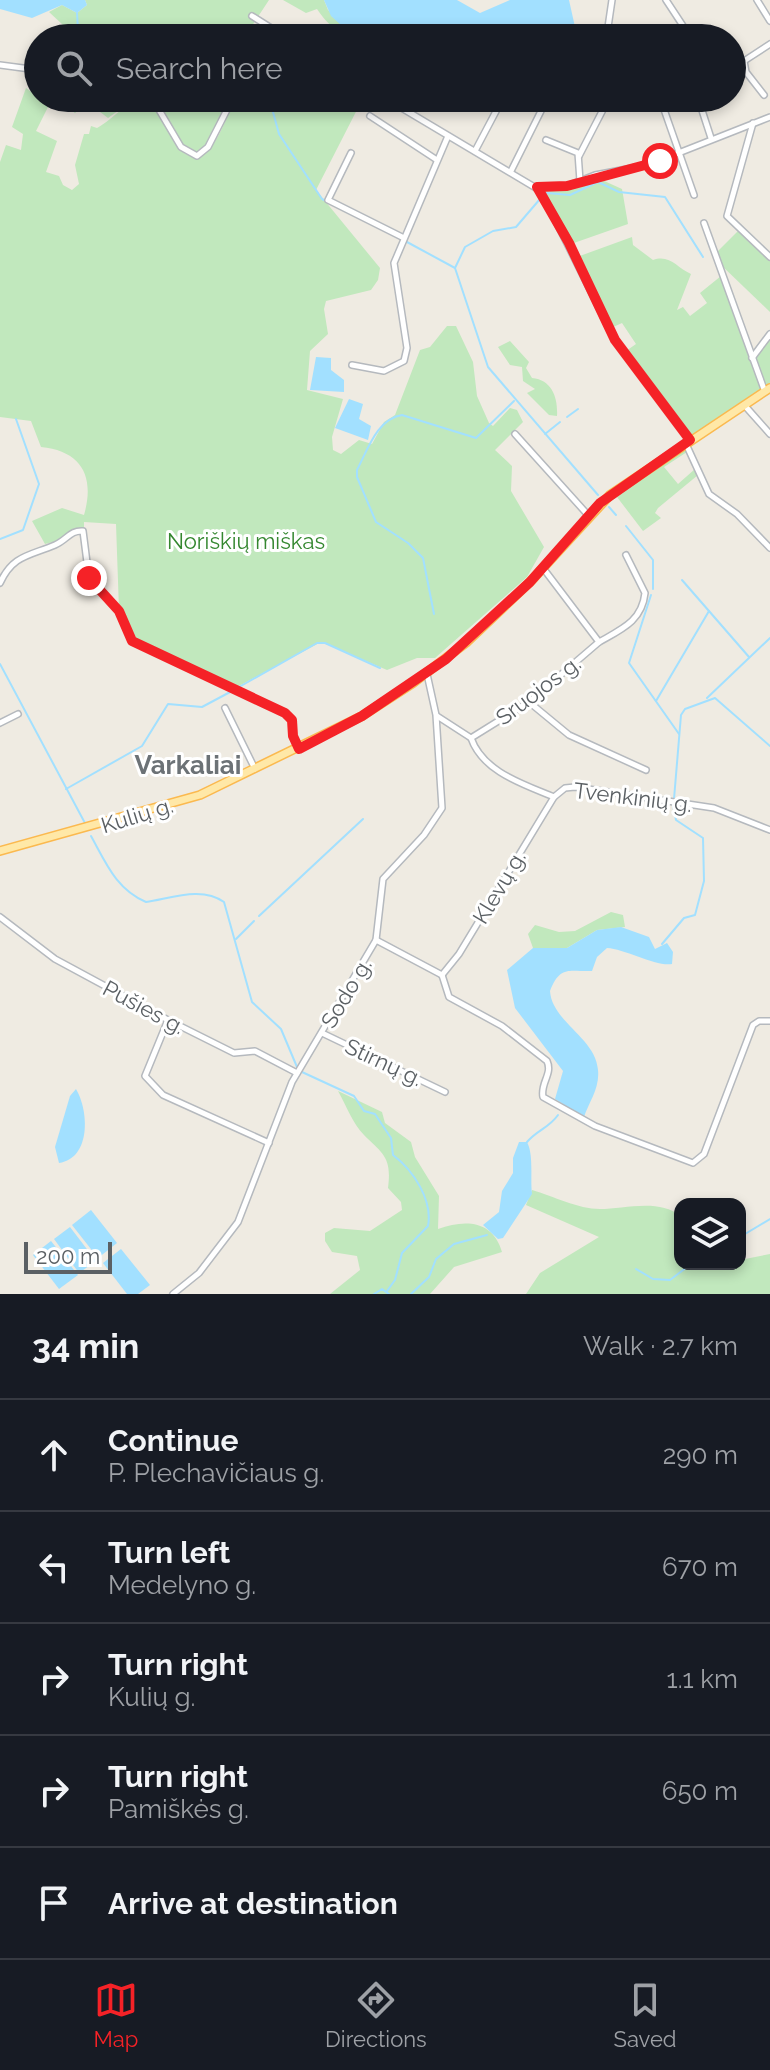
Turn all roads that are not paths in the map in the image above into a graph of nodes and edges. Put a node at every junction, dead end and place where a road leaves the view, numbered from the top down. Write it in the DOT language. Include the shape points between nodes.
graph roads {
  1 [pos="612,0"];
  2 [pos="666,0"];
  3 [pos="757,0"];
  4 [pos="252,16"];
  5 [pos="770,21"];
  6 [pos="265,24"];
  7 [pos="608,24"];
  8 [pos="682,24"];
  9 [pos="770,44"];
  10 [pos="746,60"];
  11 [pos="0,65"];
  12 [pos="24,68"];
  13 [pos="746,72"];
  14 [pos="764,95"];
  15 [pos="160,112"];
  16 [pos="226,112"];
  17 [pos="408,112"];
  18 [pos="496,112"];
  19 [pos="540,112"];
  20 [pos="602,112"];
  21 [pos="665,112"];
  22 [pos="703,112"];
  23 [pos="370,116"];
  24 [pos="770,117"];
  25 [pos="753,123"];
  26 [pos="448,136"];
  27 [pos="711,138"];
  28 [pos="546,140"];
  29 [pos="475,151"];
  30 [pos="680,152"];
  31 [pos="351,153"];
  32 [pos="579,156"];
  33 [pos="437,160"];
  34 [pos="511,171"];
  35 [pos="580,181"];
  36 [pos="537,187"];
  37 [pos="694,195"];
  38 [pos="704,223"];
  39 [pos="404,238"];
  40 [pos="770,257"];
  41 [pos="770,334"];
  42 [pos="751,359"];
  43 [pos="352,365"];
  44 [pos="768,390"];
  45 [pos="746,407"];
  46 [pos="515,434"];
  47 [pos="770,434"];
  48 [pos="688,442"];
  49 [pos="588,515"];
  50 [pos="770,548"];
  51 [pos="626,555"];
  52 [pos="543,568"];
  53 [pos="0,583"];
  54 [pos="599,642"];
  55 [pos="427,674"];
  56 [pos="529,702"];
  57 [pos="225,708"];
  58 [pos="18,714"];
  59 [pos="436,715"];
  60 [pos="0,723"];
  61 [pos="471,738"];
  62 [pos="299,749"];
  63 [pos="256,770"];
  64 [pos="646,770"];
  65 [pos="554,797"];
  66 [pos="770,830"];
  67 [pos="0,851"];
  68 [pos="0,917"];
  69 [pos="376,940"];
  70 [pos="442,975"];
  71 [pos="168,1020"];
  72 [pos="770,1021"];
  73 [pos="322,1033"];
  74 [pos="297,1073"];
  75 [pos="445,1092"];
  76 [pos="269,1143"];
  77 [pos="173,1294"];
  1 -- 7 [label="street"];
  2 -- 8 [label="street"];
  3 -- 5 [label="street"];
  4 -- 6 [label="street"];
  9 -- 10 [label="street"];
  11 -- 12 [label="street"];
  13 -- 14 [label="street"];
  15 -- 16 [label="street" via="181,147 197,156 208,147"];
  17 -- 26 [label="street"];
  18 -- 29 [label="street"];
  19 -- 34 [label="street"];
  20 -- 32 [label="street"];
  21 -- 30 [label="street"];
  22 -- 27 [label="street"];
  23 -- 33 [label="street"];
  24 -- 25 [label="street"];
  25 -- 27 [label="street"];
  25 -- 40 [label="street" via="727,216"];
  26 -- 29 [label="street"];
  26 -- 33 [label="street"];
  27 -- 30 [label="street"];
  28 -- 32 [label="street" via="572,147"];
  29 -- 34 [label="street"];
  30 -- 35 [label="street"];
  30 -- 37 [label="street"];
  31 -- 39 [label="street" via="328,200"];
  32 -- 35 [label="street"];
  33 -- 39 [label="street"];
  34 -- 36 [label="street"];
  35 -- 36 [label="street"];
  36 -- 48 [label="street" via="615,340"];
  38 -- 42 [label="street"];
  39 -- 43 [label="street" via="394,263 407,348 404,361 384,371"];
  41 -- 42 [label="street"];
  42 -- 44 [label="street"];
  44 -- 45 [label="main road, Kulių g."];
  45 -- 47 [label="street"];
  45 -- 48 [label="main road, Kulių g."];
  46 -- 49 [label="street"];
  48 -- 49 [label="main road, Kulių g." via="618,488"];
  48 -- 50 [label="street" via="706,489"];
  49 -- 52 [label="main road, Kulių g."];
  51 -- 54 [label="street" via="644,599 638,618"];
  52 -- 54 [label="street, Sruojos g."];
  52 -- 55 [label="main road, Kulių g."];
  53 -- 62 [label="street" via="15,560 83,531 89,578 119,611 132,641 285,713"];
  54 -- 56 [label="street, Sruojos g."];
  55 -- 59 [label="street, Sodo g."];
  55 -- 62 [label="main road, Kulių g."];
  56 -- 61 [label="street, Sruojos g."];
  56 -- 64 [label="street" via="569,735"];
  57 -- 63 [label="street"];
  58 -- 60 [label="street"];
  59 -- 61 [label="street, Sruojos g."];
  59 -- 69 [label="street, Sodo g." via="442,808 383,879"];
  61 -- 65 [label="street, Tvenkinių g." via="498,772"];
  62 -- 63 [label="main road, Kulių g."];
  63 -- 67 [label="main road, Kulių g." via="186,800"];
  65 -- 66 [label="street, Tvenkinių g." via="575,787 714,808"];
  65 -- 70 [label="street, Klevų g."];
  68 -- 71 [label="street, Pušies g." via="55,959"];
  69 -- 70 [label="street"];
  69 -- 73 [label="street, Sodo g."];
  70 -- 72 [label="street" via="449,997 502,1026 547,1061 543,1097 595,1126 693,1163 704,1154 753,1025"];
  71 -- 74 [label="street, Pušies g." via="234,1053 255,1051"];
  71 -- 76 [label="street" via="145,1076 163,1095"];
  73 -- 74 [label="street, Sodo g."];
  73 -- 75 [label="street, Stirnų g."];
  74 -- 76 [label="street, Sodo g."];
  76 -- 77 [label="street, Sodo g." via="238,1222 199,1273"];
}
